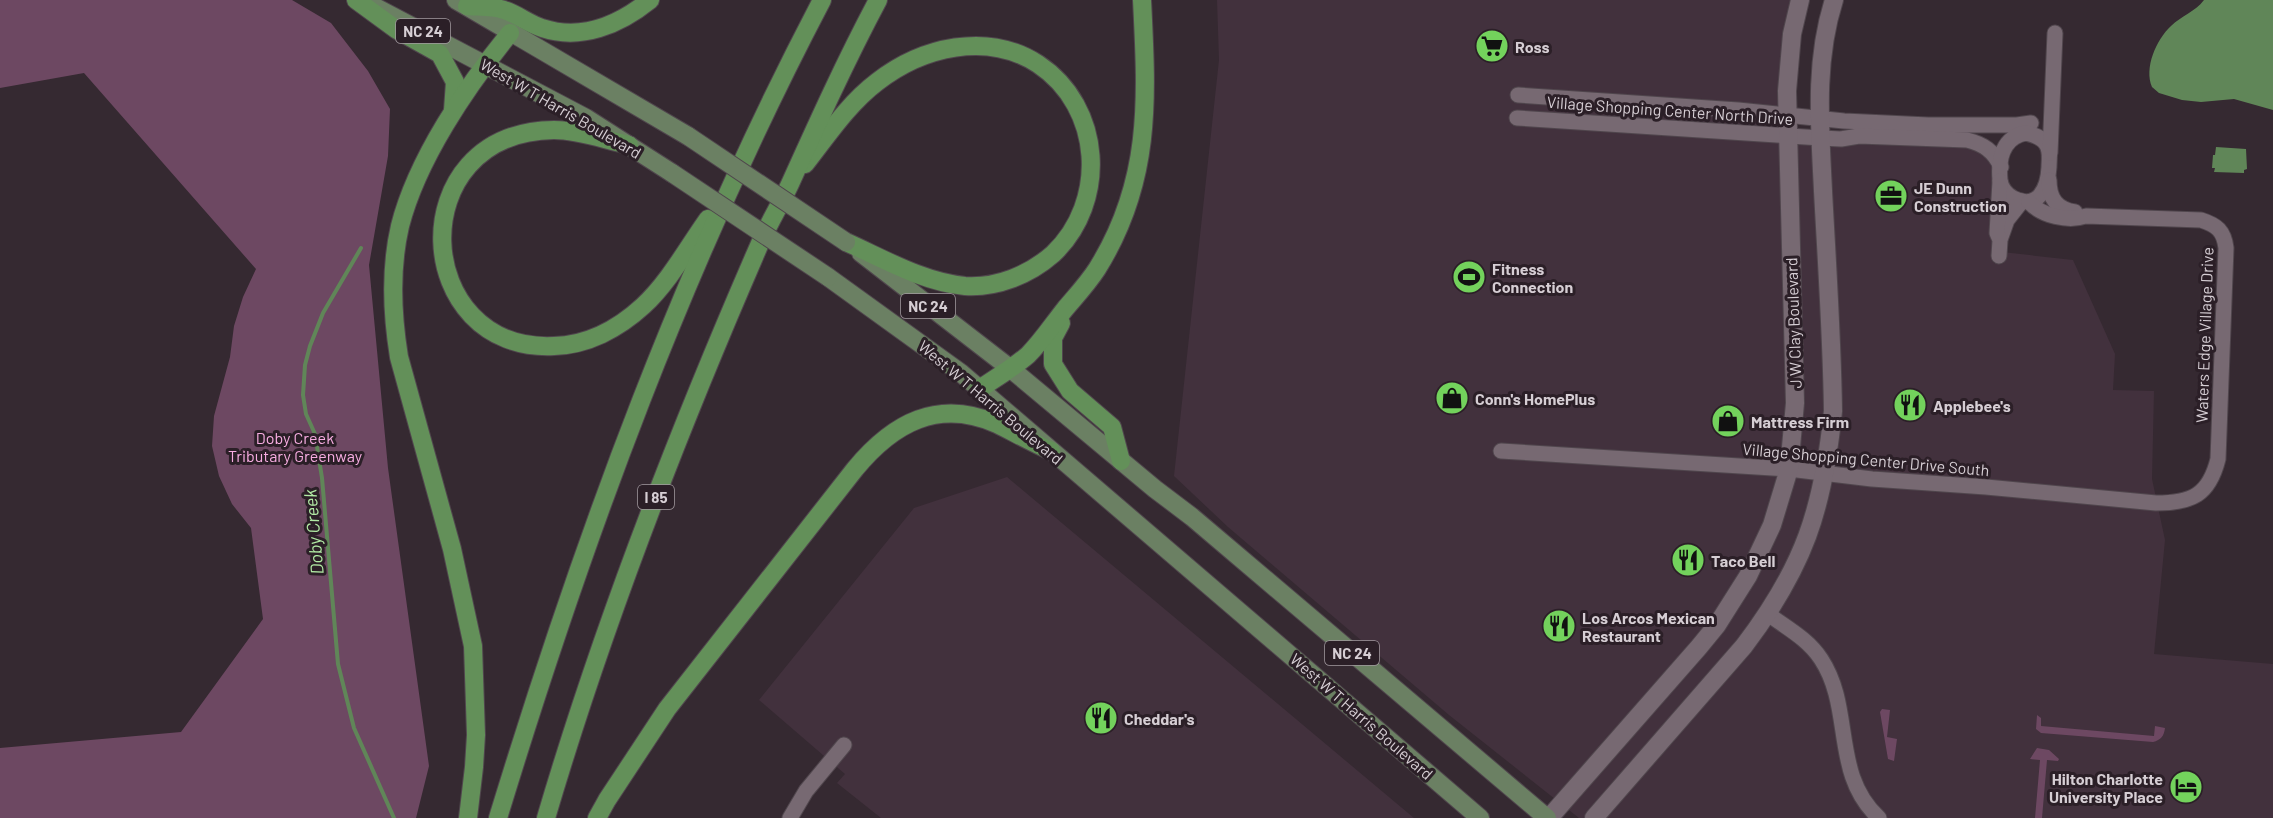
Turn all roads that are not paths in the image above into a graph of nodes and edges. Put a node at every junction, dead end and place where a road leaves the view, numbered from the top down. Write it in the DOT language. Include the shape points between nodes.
graph roads {
  1 [pos="356,0"];
  2 [pos="361,0"];
  3 [pos="650,0"];
  4 [pos="822,0"];
  5 [pos="878,0"];
  6 [pos="1142,0"];
  7 [pos="1800,0"];
  8 [pos="1834,0"];
  9 [pos="462,3"];
  10 [pos="510,33"];
  11 [pos="484,64"];
  12 [pos="1518,95"];
  13 [pos="452,114"];
  14 [pos="1787,114"];
  15 [pos="1517,118"];
  16 [pos="2031,123"];
  17 [pos="1821,129"];
  18 [pos="2016,135"];
  19 [pos="1788,136"];
  20 [pos="629,146"];
  21 [pos="2050,153"];
  22 [pos="2000,173"];
  23 [pos="2049,180"];
  24 [pos="789,184"];
  25 [pos="726,193"];
  26 [pos="2026,201"];
  27 [pos="2086,216"];
  28 [pos="2000,240"];
  29 [pos="846,242"];
  30 [pos="1999,256"];
  31 [pos="1073,300"];
  32 [pos="1011,369"];
  33 [pos="979,389"];
  34 [pos="1502,451"];
  35 [pos="1051,452"];
  36 [pos="1121,461"];
  37 [pos="1789,469"];
  38 [pos="1825,474"];
  39 [pos="2156,502"];
  40 [pos="1768,614"];
  41 [pos="844,745"];
  42 [pos="468,818"];
  43 [pos="498,818"];
  44 [pos="546,818"];
  45 [pos="597,818"];
  46 [pos="790,818"];
  47 [pos="1480,818"];
  48 [pos="1548,818"];
  49 [pos="1594,818"];
  50 [pos="1879,818"];
  1 -- 13 [label="highway" via="397,30 440,54 455,82"];
  2 -- 11 [label="main road, West W T Harris Boulevard / NC 24"];
  3 -- 9 [label="highway" via="607,27 571,33 539,27 503,9"];
  4 -- 25 [label="highway"];
  5 -- 24 [label="highway, I 85"];
  6 -- 31 [label="highway" via="1145,113 1135,186 1112,244"];
  7 -- 14 [label="street, J W Clay Boulevard" via="1789,60"];
  8 -- 17 [label="street" via="1821,69"];
  9 -- 10 [label="main road, NC 24"];
  10 -- 11 [label="highway"];
  10 -- 29 [label="main road, NC 24, bridge" via="688,136"];
  11 -- 13 [label="highway"];
  11 -- 20 [label="main road, West W T Harris Boulevard / NC 24" via="586,118"];
  12 -- 14 [label="street, Village Shopping Center North Drive"];
  13 -- 42 [label="highway" via="410,196 400,226 393,299 401,368 452,549 473,646 476,735"];
  14 -- 17 [label="street, Village Shopping Center North Drive"];
  14 -- 19 [label="street, J W Clay Boulevard"];
  15 -- 19 [label="street, Village Shopping Center North Drive"];
  16 -- 17 [label="street"];
  16 -- 18 [label="street"];
  16 -- 21 [label="street" via="2040,115 2044,101 2050,33"];
  17 -- 19 [label="street, Village Shopping Center North Drive"];
  17 -- 22 [label="street" via="1841,139 1859,136 1976,142 1991,151"];
  17 -- 38 [label="street" via="1833,411"];
  18 -- 21 [label="street" via="2035,135"];
  18 -- 22 [label="street" via="2004,146"];
  19 -- 37 [label="street, J W Clay Boulevard" via="1795,384"];
  20 -- 25 [label="highway" via="573,132 534,131 496,143 477,155 465,170 445,209 442,250 460,299 485,327 525,345 545,347 586,341 607,332 654,294"];
  20 -- 33 [label="main road, West W T Harris Boulevard / NC 24, bridge" via="884,316"];
  21 -- 23 [label="street"];
  22 -- 26 [label="street" via="2006,193"];
  22 -- 28 [label="street"];
  23 -- 26 [label="street" via="2043,193"];
  23 -- 27 [label="street, Waters Edge Village Drive" via="2050,196 2060,208"];
  24 -- 29 [label="highway" via="876,82 919,57 958,46 999,48 1038,64 1064,89 1083,121 1092,170 1079,220 1043,262 1008,280 966,286 924,276"];
  24 -- 44 [label="highway, I 85" via="734,304 639,537"];
  25 -- 43 [label="highway" via="610,478 556,632"];
  26 -- 27 [label="street, Waters Edge Village Drive" via="2058,217"];
  26 -- 28 [label="street" via="2007,220"];
  27 -- 39 [label="street, Waters Edge Village Drive" via="2201,220 2220,229 2225,238 2218,459 2214,476 2204,490 2190,499"];
  28 -- 30 [label="street"];
  29 -- 32 [label="main road, NC 24"];
  31 -- 32 [label="highway" via="1029,354"];
  31 -- 36 [label="highway" via="1053,338 1053,364 1070,391 1112,427"];
  32 -- 33 [label="highway"];
  32 -- 36 [label="main road, NC 24"];
  33 -- 35 [label="main road, West W T Harris Boulevard / NC 24"];
  34 -- 37 [label="street, Village Shopping Center Drive South"];
  35 -- 45 [label="highway" via="996,424 960,415 924,418 892,432 855,469 667,709"];
  35 -- 47 [label="main road, West W T Harris Boulevard / NC 24"];
  36 -- 48 [label="main road, NC 24"];
  37 -- 38 [label="street, Village Shopping Center Drive South"];
  37 -- 48 [label="street, J W Clay Boulevard" via="1760,554 1717,624"];
  38 -- 39 [label="street, Village Shopping Center Drive South"];
  38 -- 40 [label="street" via="1802,552"];
  40 -- 49 [label="street"];
  40 -- 50 [label="street" via="1805,641 1822,661 1835,687 1852,778"];
  41 -- 46 [label="street" via="806,791"];
}
